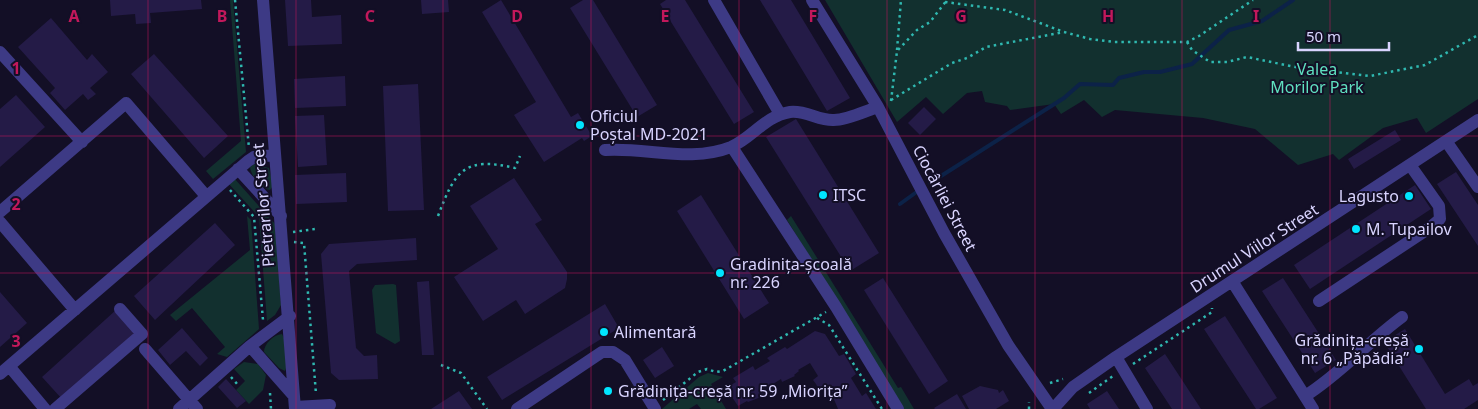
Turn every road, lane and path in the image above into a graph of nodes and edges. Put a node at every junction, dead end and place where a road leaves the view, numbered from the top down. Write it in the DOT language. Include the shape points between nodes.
graph roads {
  1 [pos="235,0"];
  2 [pos="263,0"];
  3 [pos="714,0"];
  4 [pos="812,0"];
  5 [pos="901,0"];
  6 [pos="1253,0"];
  7 [pos="946,1"];
  8 [pos="1064,32"];
  9 [pos="1478,35"];
  10 [pos="1187,42"];
  11 [pos="897,51"];
  12 [pos="0,52"];
  13 [pos="891,100"];
  14 [pos="878,107"];
  15 [pos="780,114"];
  16 [pos="1478,120"];
  17 [pos="888,124"];
  18 [pos="1446,141"];
  19 [pos="82,142"];
  20 [pos="732,147"];
  21 [pos="605,150"];
  22 [pos="275,155"];
  23 [pos="520,156"];
  24 [pos="250,160"];
  25 [pos="1410,165"];
  26 [pos="238,169"];
  27 [pos="223,182"];
  28 [pos="1478,187"];
  29 [pos="206,196"];
  30 [pos="0,212"];
  31 [pos="281,216"];
  32 [pos="438,216"];
  33 [pos="0,222"];
  34 [pos="315,229"];
  35 [pos="292,233"];
  36 [pos="293,241"];
  37 [pos="1232,281"];
  38 [pos="1319,301"];
  39 [pos="1219,303"];
  40 [pos="836,307"];
  41 [pos="120,308"];
  42 [pos="75,310"];
  43 [pos="290,316"];
  44 [pos="1402,317"];
  45 [pos="817,318"];
  46 [pos="264,334"];
  47 [pos="250,346"];
  48 [pos="145,349"];
  49 [pos="1116,357"];
  50 [pos="441,365"];
  51 [pos="5,370"];
  52 [pos="1123,370"];
  53 [pos="1067,377"];
  54 [pos="1047,383"];
  55 [pos="270,393"];
  56 [pos="1087,394"];
  57 [pos="1305,396"];
  58 [pos="1029,402"];
  59 [pos="194,404"];
  60 [pos="295,404"];
  61 [pos="323,406"];
  62 [pos="654,408"];
  63 [pos="45,409"];
  64 [pos="55,409"];
  65 [pos="179,409"];
  66 [pos="271,409"];
  67 [pos="487,409"];
  68 [pos="517,409"];
  69 [pos="882,409"];
  70 [pos="898,409"];
  71 [pos="1029,409"];
  72 [pos="1052,409"];
  73 [pos="1147,409"];
  74 [pos="1313,409"];
  1 -- 24 [label="path"];
  2 -- 22 [label="street, Pietrarilor Street"];
  3 -- 15 [label="street"];
  4 -- 14 [label="street, Ciocârliei Street"];
  5 -- 11 [label="path"];
  6 -- 10 [label="path"];
  7 -- 8 [label="path" via="1006,10"];
  7 -- 11 [label="path" via="930,22 917,30"];
  8 -- 10 [label="path" via="1090,40 1114,42"];
  8 -- 13 [label="path" via="986,47 952,62"];
  9 -- 10 [label="path" via="1425,65 1370,76 1246,58 1208,61 1194,52"];
  11 -- 13 [label="path"];
  12 -- 19 [label="street"];
  13 -- 17 [label="path"];
  14 -- 15 [label="street" via="835,120 808,113"];
  14 -- 17 [label="street, Ciocârliei Street"];
  15 -- 20 [label="street"];
  16 -- 18 [label="street, Drumul Viilor Street"];
  17 -- 72 [label="street, Ciocârliei Street" via="944,233 1008,345"];
  18 -- 25 [label="street, Drumul Viilor Street"];
  18 -- 28 [label="street"];
  19 -- 29 [label="street" via="126,103"];
  19 -- 30 [label="street"];
  20 -- 21 [label="street" via="705,153 653,153 627,148"];
  20 -- 40 [label="street"];
  22 -- 24 [label="street"];
  22 -- 31 [label="street, Pietrarilor Street"];
  23 -- 32 [label="path" via="515,168 477,163 462,171 449,188"];
  24 -- 26 [label="street"];
  25 -- 37 [label="street, Drumul Viilor Street"];
  25 -- 38 [label="street" via="1439,206 1440,219"];
  26 -- 27 [label="street"];
  26 -- 31 [label="street"];
  27 -- 29 [label="street"];
  27 -- 46 [label="path" via="254,217"];
  29 -- 42 [label="street"];
  31 -- 43 [label="street, Pietrarilor Street"];
  33 -- 42 [label="street"];
  34 -- 35 [label="path"];
  36 -- 61 [label="path" via="304,243"];
  37 -- 49 [label="street, Drumul Viilor Street"];
  37 -- 57 [label="street"];
  39 -- 52 [label="path" via="1211,308 1212,312"];
  40 -- 45 [label="path"];
  40 -- 70 [label="street"];
  41 -- 64 [label="street" via="142,334"];
  42 -- 51 [label="street"];
  43 -- 46 [label="street"];
  43 -- 60 [label="street, Pietrarilor Street"];
  44 -- 57 [label="street" via="1377,335 1324,384"];
  45 -- 62 [label="path" via="723,371 706,369 698,372"];
  45 -- 69 [label="path" via="828,325"];
  46 -- 47 [label="street"];
  47 -- 59 [label="street"];
  47 -- 60 [label="street"];
  48 -- 59 [label="street"];
  49 -- 52 [label="street"];
  49 -- 72 [label="street, Drumul Viilor Street" via="1073,386"];
  50 -- 67 [label="path" via="461,373"];
  51 -- 63 [label="street"];
  52 -- 56 [label="path"];
  52 -- 73 [label="street"];
  53 -- 54 [label="path"];
  55 -- 66 [label="path"];
  57 -- 74 [label="street"];
  58 -- 71 [label="path"];
  59 -- 65 [label="street"];
  60 -- 61 [label="street"];
  62 -- 68 [label="street" via="625,360 619,354 602,352"];
}
